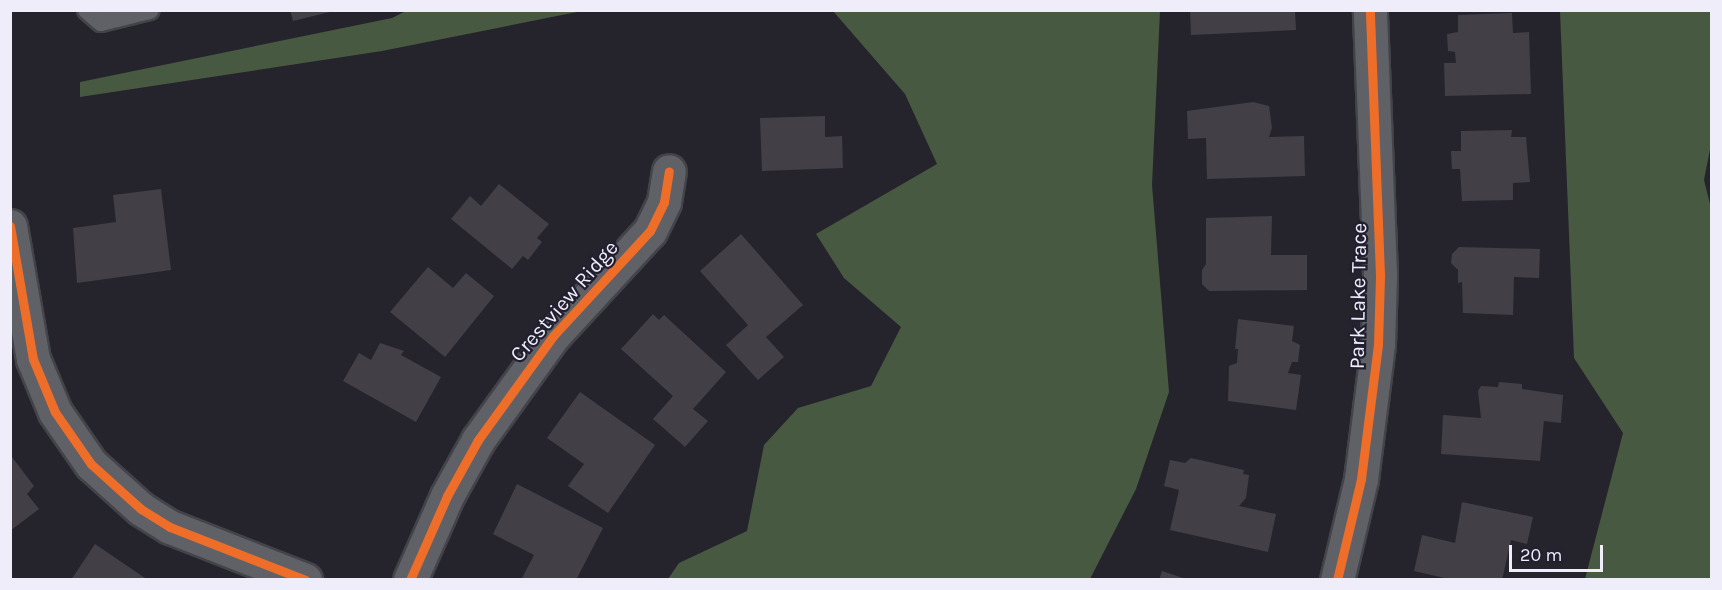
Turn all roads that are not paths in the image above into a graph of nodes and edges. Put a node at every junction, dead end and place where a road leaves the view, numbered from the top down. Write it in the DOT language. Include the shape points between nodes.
graph roads {
  1 [pos="87,10"];
  2 [pos="150,10"];
  3 [pos="1370,10"];
  4 [pos="669,171"];
  5 [pos="10,226"];
  6 [pos="305,579"];
  7 [pos="410,579"];
  8 [pos="1337,579"];
  1 -- 2 [label="lane" via="102,22"];
  3 -- 8 [label="street, Park Lake Trace" via="1380,276 1378,344 1361,479"];
  4 -- 7 [label="street, Crestview Ridge" via="664,202 650,231 553,336 478,440 447,496"];
  5 -- 6 [label="street" via="33,359 55,412 92,464 141,509 170,527"];
}
